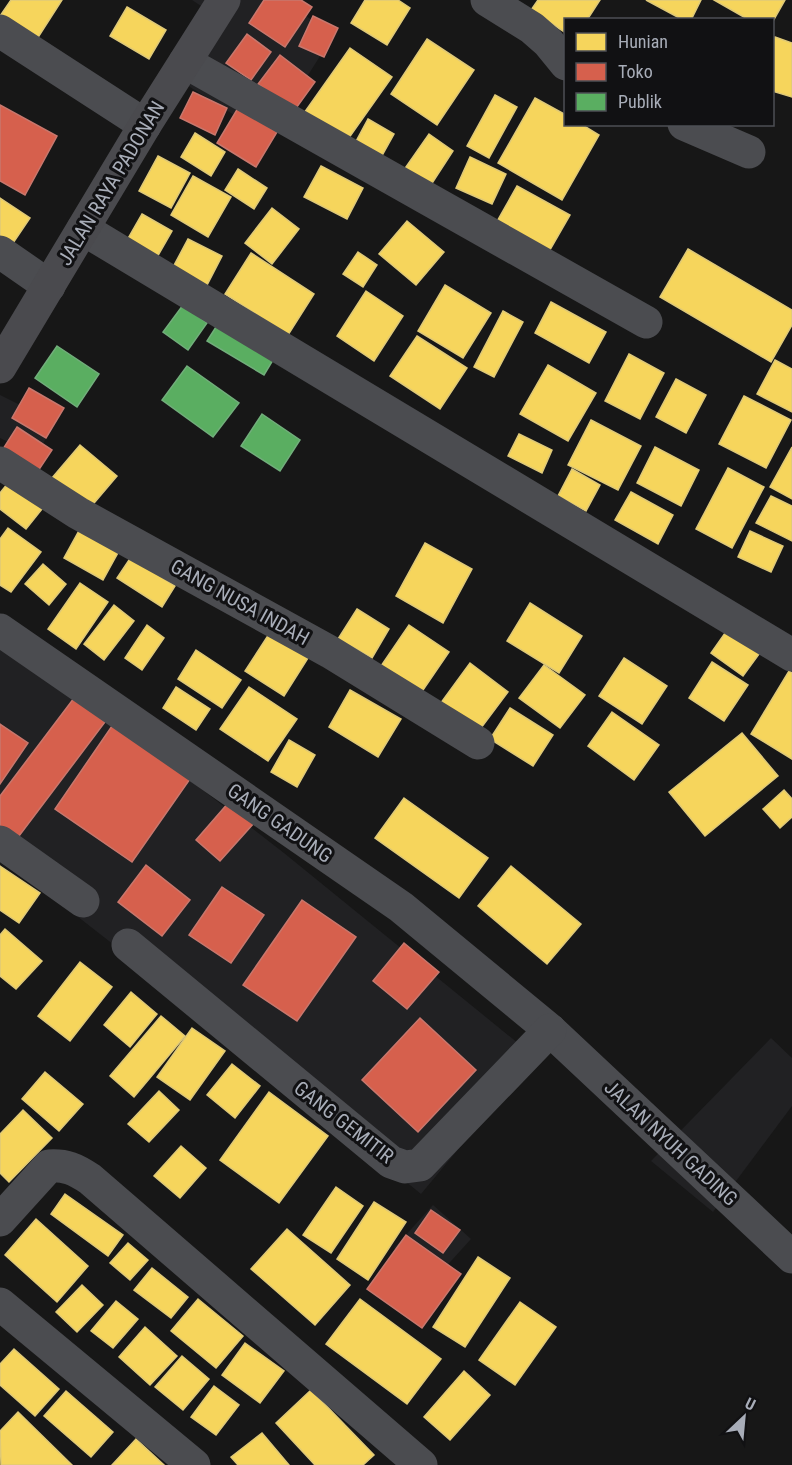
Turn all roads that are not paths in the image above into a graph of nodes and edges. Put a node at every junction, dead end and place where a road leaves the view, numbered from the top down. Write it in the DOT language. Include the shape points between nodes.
graph roads {
  1 [pos="224,0"];
  2 [pos="487,0"];
  3 [pos="0,31"];
  4 [pos="185,62"];
  5 [pos="564,62"];
  6 [pos="145,125"];
  7 [pos="689,126"];
  8 [pos="749,152"];
  9 [pos="83,228"];
  10 [pos="0,252"];
  11 [pos="49,286"];
  12 [pos="646,322"];
  13 [pos="0,367"];
  14 [pos="0,463"];
  15 [pos="0,630"];
  16 [pos="792,656"];
  17 [pos="478,743"];
  18 [pos="0,842"];
  19 [pos="83,901"];
  20 [pos="128,945"];
  21 [pos="550,1030"];
  22 [pos="0,1220"];
  23 [pos="792,1257"];
  24 [pos="0,1304"];
  25 [pos="194,1465"];
  26 [pos="421,1465"];
  1 -- 4 [label="main road, JALAN RAYA PADONAN"];
  2 -- 5 [label="street" via="532,28"];
  3 -- 6 [label="street"];
  4 -- 6 [label="main road, JALAN RAYA PADONAN"];
  4 -- 12 [label="street"];
  6 -- 9 [label="main road, JALAN RAYA PADONAN"];
  7 -- 8 [label="street"];
  9 -- 11 [label="main road, JALAN RAYA PADONAN"];
  9 -- 16 [label="street"];
  10 -- 11 [label="street"];
  11 -- 13 [label="main road, JALAN RAYA PADONAN"];
  14 -- 17 [label="street, GANG NUSA INDAH" via="78,513 330,652"];
  15 -- 21 [label="street, GANG GADUNG" via="401,907"];
  18 -- 19 [label="street"];
  20 -- 21 [label="street, GANG GEMITIR" via="390,1162 405,1167 420,1165"];
  21 -- 23 [label="street, JALAN NYUH GADING"];
  22 -- 26 [label="street" via="49,1166 73,1168"];
  24 -- 25 [label="street"];
}
